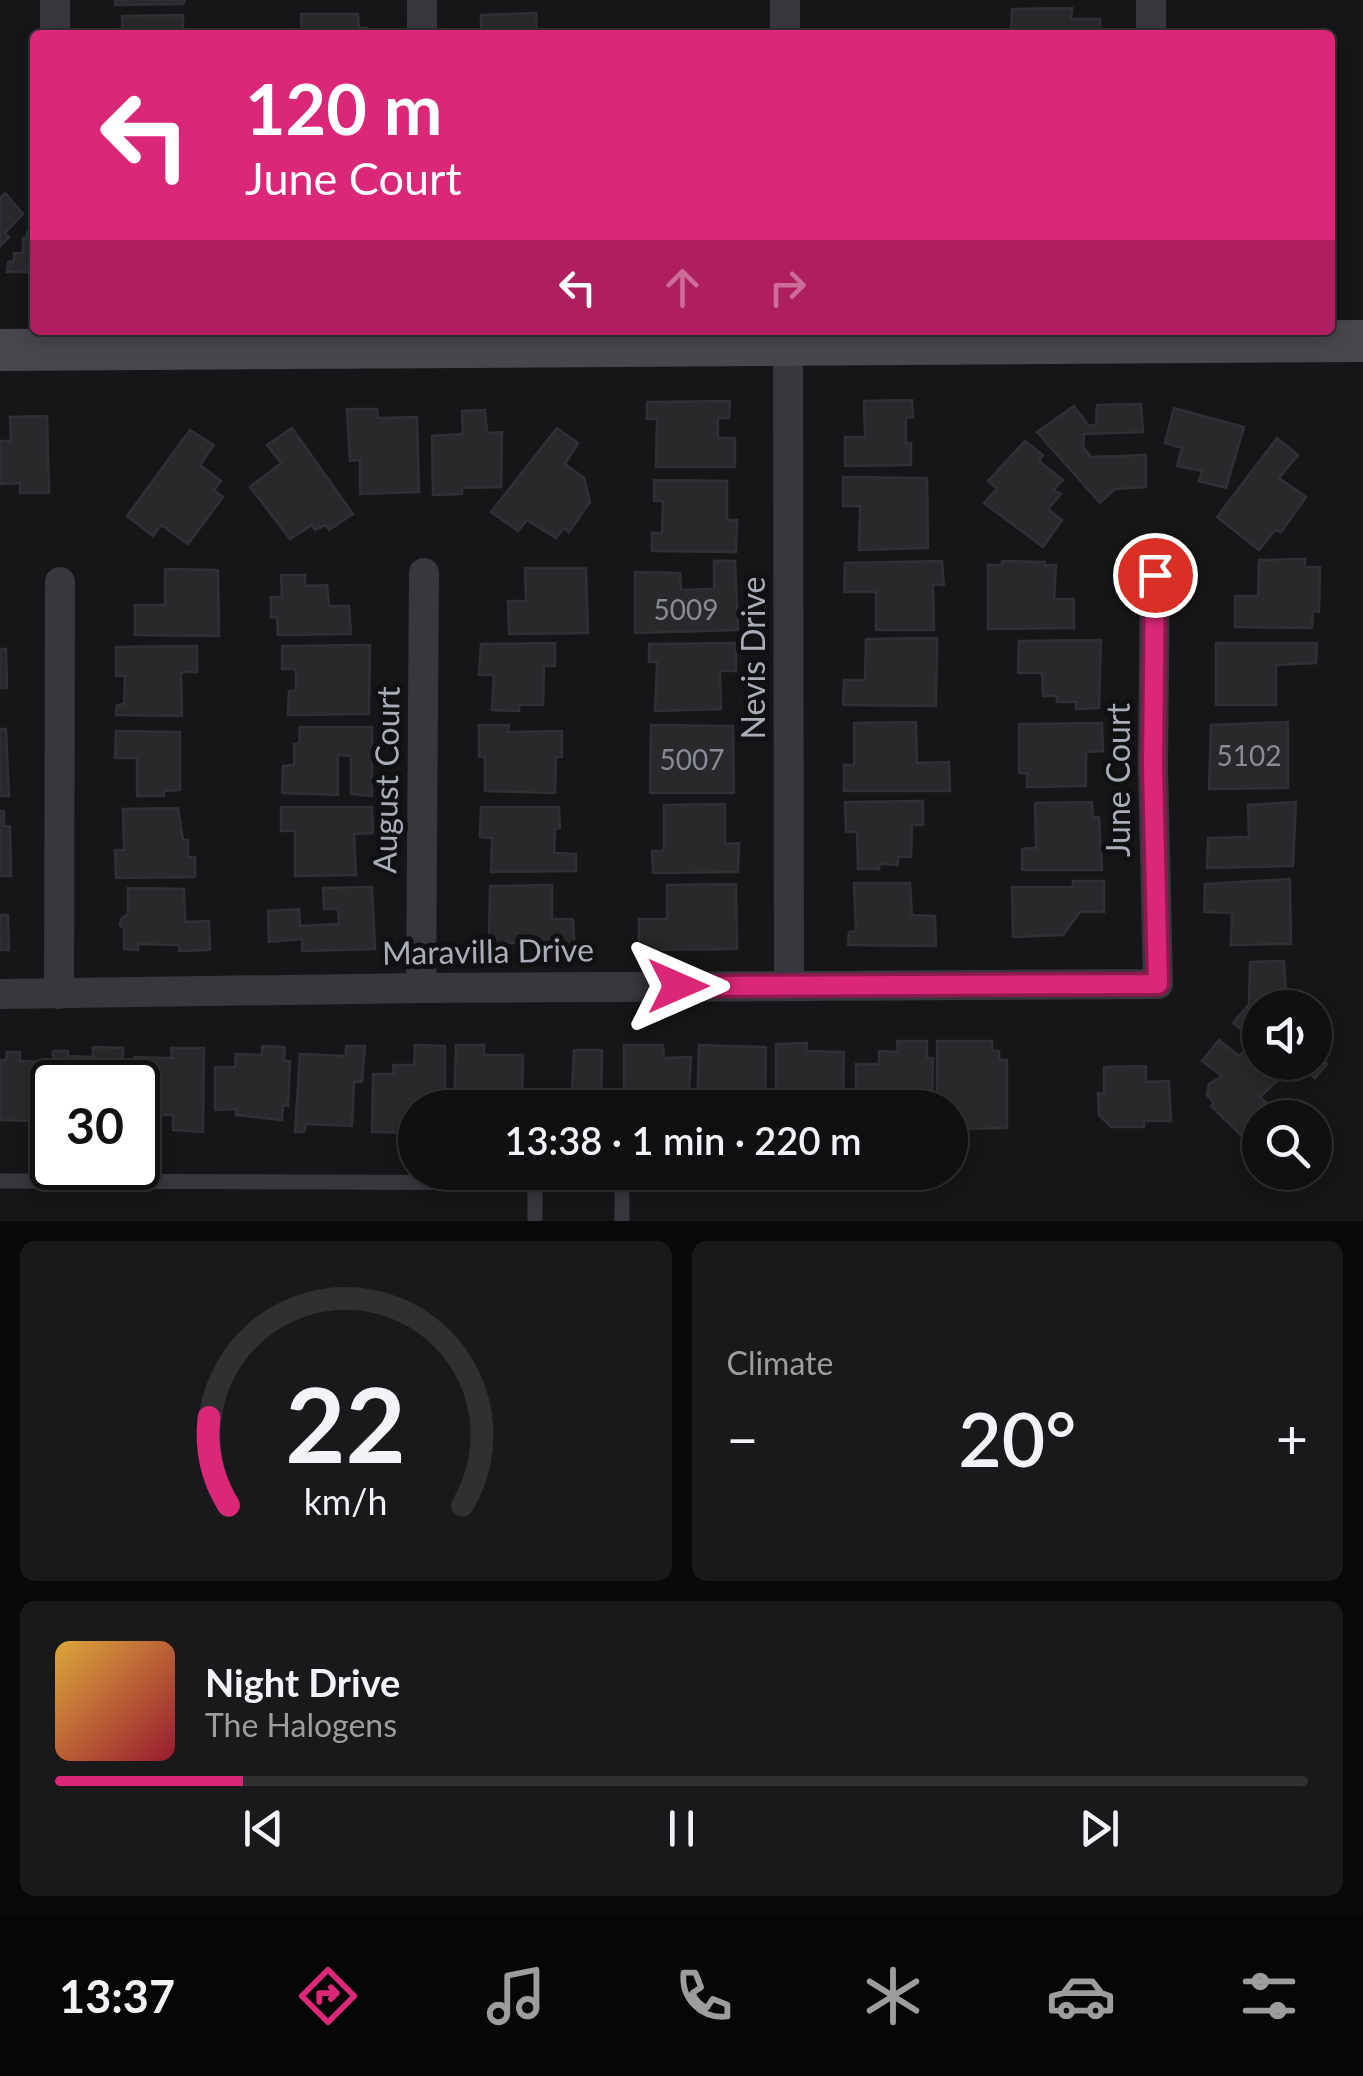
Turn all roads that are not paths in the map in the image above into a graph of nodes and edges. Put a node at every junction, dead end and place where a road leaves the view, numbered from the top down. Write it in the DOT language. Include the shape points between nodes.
graph roads {
  1 [pos="55,0"];
  2 [pos="422,0"];
  3 [pos="785,0"];
  4 [pos="1151,0"];
  5 [pos="55,30"];
  6 [pos="422,30"];
  7 [pos="785,30"];
  8 [pos="1151,30"];
  9 [pos="788,338"];
  10 [pos="1363,340"];
  11 [pos="0,350"];
  12 [pos="424,574"];
  13 [pos="1155,575"];
  14 [pos="60,582"];
  15 [pos="1158,984"];
  16 [pos="788,985"];
  17 [pos="420,988"];
  18 [pos="0,994"];
  19 [pos="60,994"];
  20 [pos="0,1181"];
  21 [pos="398,1182"];
  22 [pos="535,1190"];
  23 [pos="622,1190"];
  24 [pos="536,1221"];
  25 [pos="622,1221"];
  1 -- 5 [label="street"];
  2 -- 6 [label="street"];
  3 -- 7 [label="street"];
  4 -- 8 [label="street"];
  9 -- 10 [label="street"];
  9 -- 11 [label="street"];
  9 -- 16 [label="street, Nevis Drive"];
  12 -- 17 [label="street, August Court"];
  13 -- 15 [label="street, June Court"];
  14 -- 19 [label="street"];
  15 -- 16 [label="street, Maravilla Drive"];
  16 -- 17 [label="street, Maravilla Drive"];
  17 -- 19 [label="street, Maravilla Drive"];
  18 -- 19 [label="street, Maravilla Drive"];
  20 -- 21 [label="lane"];
  22 -- 24 [label="lane"];
  23 -- 25 [label="lane"];
}
